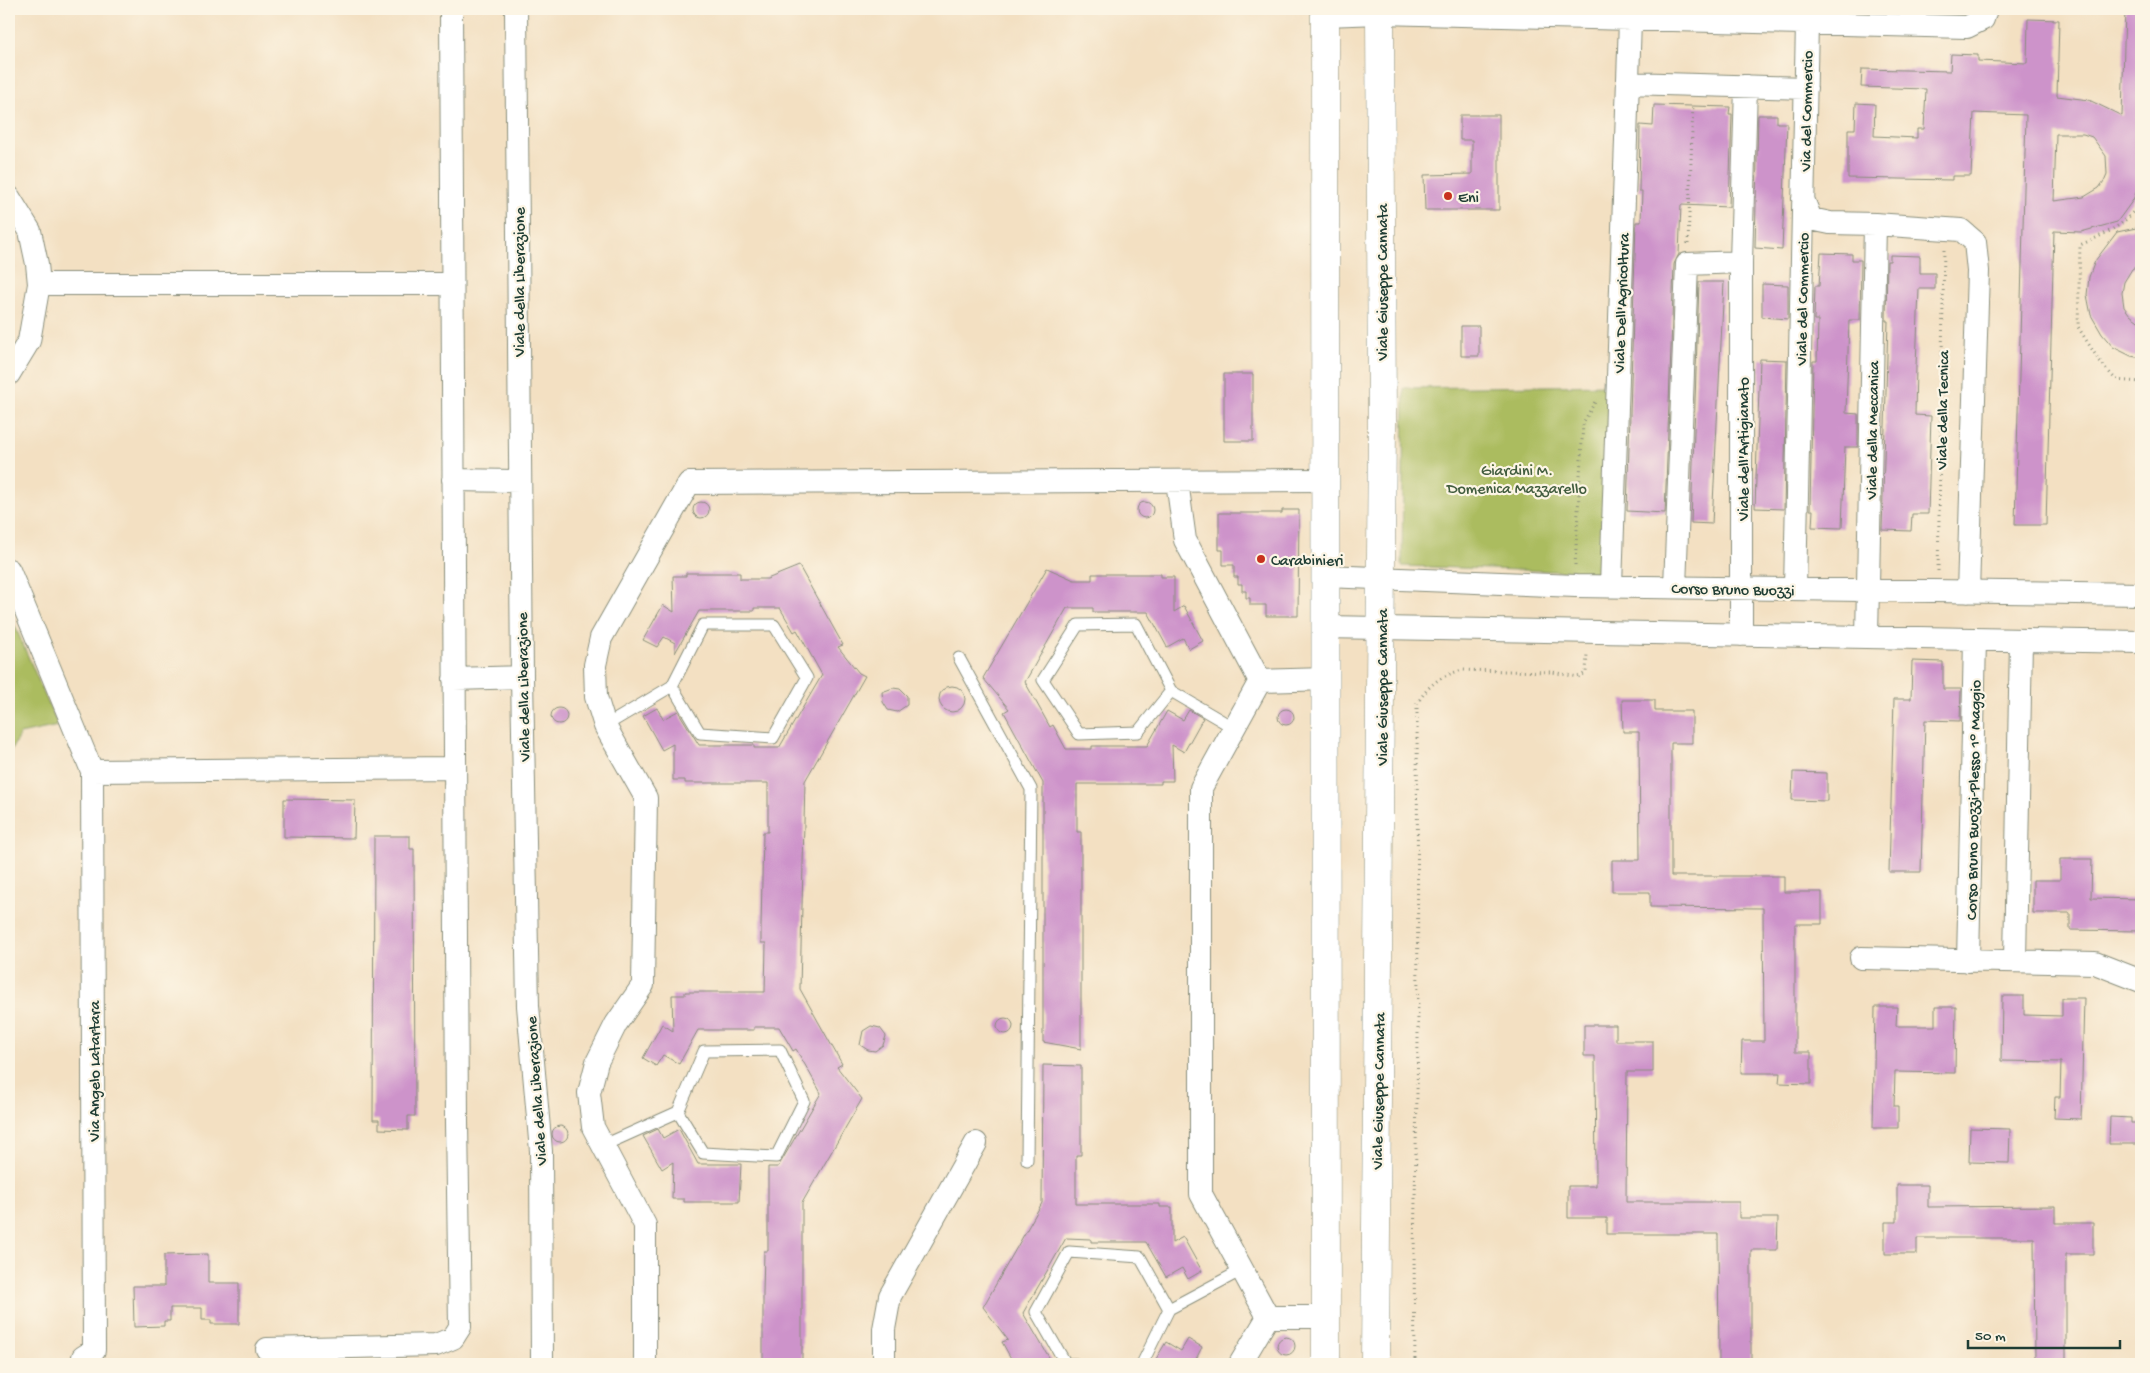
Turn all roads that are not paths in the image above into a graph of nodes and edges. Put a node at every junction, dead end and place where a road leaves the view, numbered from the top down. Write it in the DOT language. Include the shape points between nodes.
graph roads {
  1 [pos="451,9"];
  2 [pos="516,9"];
  3 [pos="1986,9"];
  4 [pos="1380,11"];
  5 [pos="1325,12"];
  6 [pos="1531,13"];
  7 [pos="1630,20"];
  8 [pos="1807,24"];
  9 [pos="1628,83"];
  10 [pos="1746,86"];
  11 [pos="1806,88"];
  12 [pos="9,197"];
  13 [pos="1802,199"];
  14 [pos="1876,224"];
  15 [pos="1975,242"];
  16 [pos="1742,262"];
  17 [pos="38,274"];
  18 [pos="452,284"];
  19 [pos="9,374"];
  20 [pos="453,480"];
  21 [pos="1325,480"];
  22 [pos="520,481"];
  23 [pos="1177,481"];
  24 [pos="9,570"];
  25 [pos="1325,576"];
  26 [pos="1382,578"];
  27 [pos="1611,586"];
  28 [pos="1675,587"];
  29 [pos="1742,588"];
  30 [pos="1795,589"];
  31 [pos="1867,590"];
  32 [pos="1968,592"];
  33 [pos="2141,594"];
  34 [pos="1325,628"];
  35 [pos="1381,628"];
  36 [pos="1741,635"];
  37 [pos="1867,637"];
  38 [pos="1975,639"];
  39 [pos="2021,640"];
  40 [pos="2141,642"];
  41 [pos="959,658"];
  42 [pos="522,678"];
  43 [pos="454,679"];
  44 [pos="1326,679"];
  45 [pos="1260,681"];
  46 [pos="672,686"];
  47 [pos="1171,691"];
  48 [pos="604,726"];
  49 [pos="1234,728"];
  50 [pos="455,768"];
  51 [pos="92,771"];
  52 [pos="1861,958"];
  53 [pos="2015,960"];
  54 [pos="1968,961"];
  55 [pos="2141,981"];
  56 [pos="678,1112"];
  57 [pos="976,1143"];
  58 [pos="602,1146"];
  59 [pos="1027,1160"];
  60 [pos="1242,1270"];
  61 [pos="1169,1309"];
  62 [pos="1268,1317"];
  63 [pos="1326,1317"];
  64 [pos="267,1349"];
  65 [pos="82,1364"];
  66 [pos="542,1364"];
  67 [pos="645,1364"];
  68 [pos="884,1364"];
  69 [pos="1076,1364"];
  70 [pos="1142,1364"];
  71 [pos="1240,1364"];
  72 [pos="1326,1364"];
  73 [pos="1375,1364"];
  1 -- 18 [label="street"];
  2 -- 22 [label="street, Viale della Liberazione"];
  3 -- 8 [label="street" via="1983,19 1968,27"];
  4 -- 5 [label="street"];
  4 -- 6 [label="street"];
  4 -- 26 [label="street, Viale Giuseppe Cannata"];
  5 -- 21 [label="street"];
  6 -- 7 [label="street"];
  7 -- 8 [label="street"];
  7 -- 9 [label="street, Viale Dell'Agricoltura"];
  8 -- 11 [label="street, Via del Commercio"];
  9 -- 10 [label="street"];
  9 -- 27 [label="street, Viale Dell'Agricoltura"];
  10 -- 11 [label="street"];
  10 -- 16 [label="street, Viale dell'Artigianato"];
  11 -- 13 [label="street, Via del Commercio"];
  12 -- 17 [label="street" via="30,231"];
  13 -- 14 [label="street, Viale del Commercio" via="1811,218 1830,223"];
  13 -- 30 [label="street, Viale del Commercio"];
  14 -- 15 [label="street, Viale del Commercio" via="1961,230"];
  14 -- 31 [label="street, Viale della Meccanica"];
  15 -- 32 [label="street, Viale della Tecnica" via="1978,271"];
  16 -- 28 [label="street" via="1687,264"];
  16 -- 29 [label="street, Viale dell'Artigianato"];
  17 -- 18 [label="street"];
  17 -- 19 [label="street" via="29,341"];
  18 -- 20 [label="street"];
  20 -- 22 [label="street"];
  20 -- 43 [label="street"];
  21 -- 23 [label="street"];
  21 -- 25 [label="street"];
  22 -- 42 [label="street, Viale della Liberazione"];
  23 -- 45 [label="street" via="1185,540"];
  23 -- 48 [label="street" via="689,483 601,638 595,664 596,697"];
  24 -- 51 [label="street"];
  25 -- 26 [label="street, Corso Bruno Buozzi"];
  25 -- 34 [label="street"];
  26 -- 27 [label="street, Corso Bruno Buozzi"];
  26 -- 35 [label="street, Viale Giuseppe Cannata"];
  27 -- 28 [label="street, Corso Bruno Buozzi"];
  28 -- 29 [label="street, Corso Bruno Buozzi"];
  29 -- 30 [label="street, Corso Bruno Buozzi"];
  29 -- 36 [label="street, Viale dell'Artigianato"];
  30 -- 31 [label="street, Corso Bruno Buozzi"];
  31 -- 32 [label="street, Corso Bruno Buozzi"];
  31 -- 37 [label="street, Viale della Meccanica"];
  32 -- 33 [label="street, Corso Bruno Buozzi"];
  34 -- 35 [label="street"];
  34 -- 44 [label="street"];
  35 -- 36 [label="street"];
  35 -- 73 [label="street, Viale Giuseppe Cannata"];
  36 -- 37 [label="street"];
  37 -- 38 [label="street"];
  38 -- 39 [label="street"];
  38 -- 54 [label="street, Corso Bruno Buozzi-Plesso 1° Maggio"];
  39 -- 40 [label="street"];
  39 -- 53 [label="street"];
  41 -- 59 [label="lane" via="1031,789"];
  42 -- 43 [label="street"];
  42 -- 66 [label="street, Viale della Liberazione" via="528,1006 541,1151"];
  43 -- 50 [label="street"];
  44 -- 45 [label="street"];
  44 -- 63 [label="street"];
  45 -- 49 [label="street"];
  46 -- 46 [label="lane" via="700,733 773,738 807,678 774,625 703,625"];
  46 -- 48 [label="lane"];
  47 -- 47 [label="lane" via="1136,624 1078,625 1043,680 1079,734 1138,732"];
  47 -- 49 [label="lane"];
  48 -- 58 [label="street" via="646,798 643,985 616,1024 597,1062 589,1093 593,1126"];
  49 -- 60 [label="street" via="1201,788 1201,1194"];
  50 -- 51 [label="street"];
  50 -- 64 [label="street" via="460,1327 453,1338 436,1345"];
  51 -- 65 [label="street, Via Angelo Latartara" via="94,1350 83,1357"];
  52 -- 54 [label="street"];
  53 -- 54 [label="street"];
  53 -- 55 [label="street" via="2095,963"];
  56 -- 56 [label="lane" via="703,1153 776,1157 804,1101 780,1050 704,1052"];
  56 -- 58 [label="lane"];
  57 -- 68 [label="street" via="890,1296 884,1329"];
  58 -- 67 [label="street" via="645,1226"];
  60 -- 61 [label="lane"];
  60 -- 62 [label="street"];
  61 -- 69 [label="lane" via="1140,1257 1070,1252 1036,1312 1066,1364"];
  61 -- 70 [label="lane"];
  62 -- 63 [label="street"];
  62 -- 71 [label="street"];
  63 -- 72 [label="street"];
}
